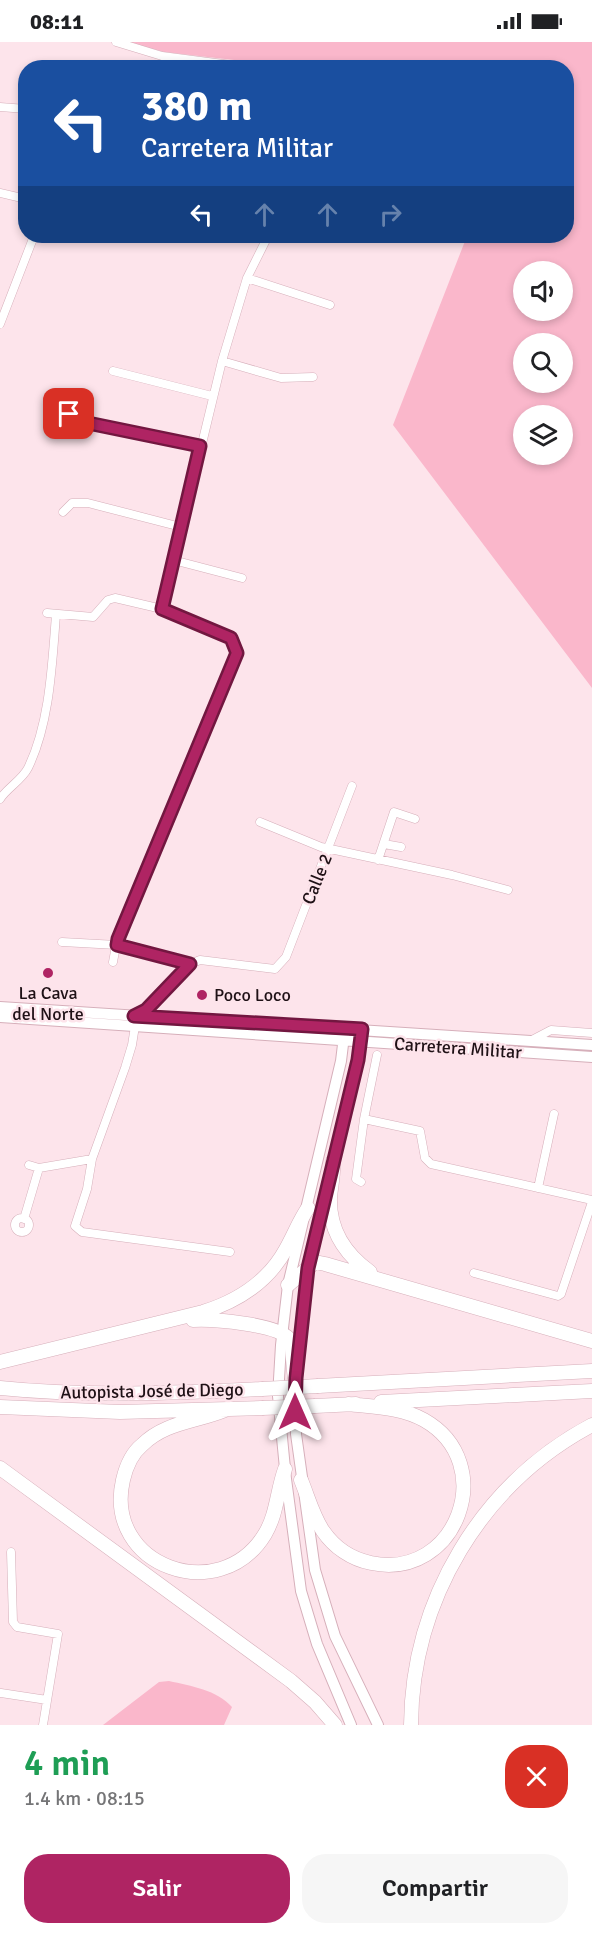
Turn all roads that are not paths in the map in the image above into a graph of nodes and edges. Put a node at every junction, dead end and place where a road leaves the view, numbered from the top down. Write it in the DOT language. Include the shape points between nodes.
graph roads {
  1 [pos="116,42"];
  2 [pos="193,60"];
  3 [pos="0,107"];
  4 [pos="18,108"];
  5 [pos="0,193"];
  6 [pos="18,197"];
  7 [pos="31,243"];
  8 [pos="264,243"];
  9 [pos="247,278"];
  10 [pos="330,305"];
  11 [pos="0,324"];
  12 [pos="222,361"];
  13 [pos="113,371"];
  14 [pos="312,377"];
  15 [pos="213,396"];
  16 [pos="69,414"];
  17 [pos="200,446"];
  18 [pos="63,512"];
  19 [pos="181,527"];
  20 [pos="174,560"];
  21 [pos="242,578"];
  22 [pos="162,609"];
  23 [pos="47,613"];
  24 [pos="56,615"];
  25 [pos="352,786"];
  26 [pos="0,799"];
  27 [pos="416,819"];
  28 [pos="260,822"];
  29 [pos="384,844"];
  30 [pos="401,846"];
  31 [pos="329,849"];
  32 [pos="378,860"];
  33 [pos="508,890"];
  34 [pos="62,942"];
  35 [pos="117,945"];
  36 [pos="113,962"];
  37 [pos="190,964"];
  38 [pos="0,1006"];
  39 [pos="0,1017"];
  40 [pos="135,1021"];
  41 [pos="362,1029"];
  42 [pos="592,1033"];
  43 [pos="344,1034"];
  44 [pos="532,1040"];
  45 [pos="360,1041"];
  46 [pos="592,1045"];
  47 [pos="377,1055"];
  48 [pos="592,1057"];
  49 [pos="554,1114"];
  50 [pos="364,1119"];
  51 [pos="92,1159"];
  52 [pos="333,1161"];
  53 [pos="29,1165"];
  54 [pos="39,1168"];
  55 [pos="361,1182"];
  56 [pos="538,1188"];
  57 [pos="592,1201"];
  58 [pos="308,1208"];
  59 [pos="24,1219"];
  60 [pos="230,1252"];
  61 [pos="308,1268"];
  62 [pos="474,1273"];
  63 [pos="376,1277"];
  64 [pos="288,1285"];
  65 [pos="173,1320"];
  66 [pos="282,1335"];
  67 [pos="592,1341"];
  68 [pos="0,1362"];
  69 [pos="592,1371"];
  70 [pos="296,1378"];
  71 [pos="0,1388"];
  72 [pos="592,1391"];
  73 [pos="348,1404"];
  74 [pos="0,1407"];
  75 [pos="225,1410"];
  76 [pos="592,1425"];
  77 [pos="0,1468"];
  78 [pos="285,1469"];
  79 [pos="301,1480"];
  80 [pos="11,1551"];
  81 [pos="1,1693"];
  82 [pos="47,1700"];
  83 [pos="43,1725"];
  84 [pos="335,1725"];
  85 [pos="351,1725"];
  86 [pos="378,1725"];
  87 [pos="411,1725"];
  1 -- 2 [label="street" via="162,56"];
  3 -- 4 [label="street"];
  5 -- 6 [label="street"];
  7 -- 11 [label="street"];
  8 -- 9 [label="street"];
  9 -- 10 [label="street"];
  9 -- 12 [label="street"];
  12 -- 14 [label="street" via="281,378"];
  12 -- 15 [label="street"];
  13 -- 15 [label="street"];
  15 -- 17 [label="street"];
  16 -- 17 [label="street" via="88,423"];
  17 -- 19 [label="street"];
  18 -- 19 [label="street" via="72,503 88,503"];
  19 -- 20 [label="street"];
  20 -- 21 [label="street"];
  20 -- 22 [label="street"];
  22 -- 24 [label="street" via="115,598 108,600 93,617"];
  22 -- 35 [label="street" via="231,638 237,653"];
  23 -- 24 [label="street"];
  24 -- 26 [label="street" via="51,680 38,740 27,771"];
  25 -- 31 [label="street, Calle 2"];
  27 -- 29 [label="street" via="394,812"];
  28 -- 31 [label="street"];
  29 -- 30 [label="street"];
  29 -- 32 [label="street"];
  31 -- 32 [label="street"];
  31 -- 37 [label="street, Calle 2" via="286,957 275,969 200,960"];
  32 -- 33 [label="street"];
  34 -- 35 [label="street"];
  35 -- 36 [label="street"];
  35 -- 37 [label="street"];
  37 -- 40 [label="street"];
  38 -- 40 [label="main road, Carretera Militar"];
  39 -- 40 [label="main road, Carretera Militar"];
  40 -- 43 [label="main road, Carretera Militar"];
  40 -- 51 [label="street" via="127,1061"];
  41 -- 43 [label="main road, Carretera Militar"];
  41 -- 44 [label="main road, Carretera Militar"];
  41 -- 45 [label="main road"];
  42 -- 44 [label="street" via="551,1030"];
  43 -- 45 [label="main road, Carretera Militar"];
  43 -- 58 [label="main road"];
  44 -- 46 [label="main road, Carretera Militar"];
  45 -- 48 [label="main road, Carretera Militar"];
  45 -- 52 [label="main road"];
  47 -- 50 [label="street"];
  49 -- 56 [label="street"];
  50 -- 55 [label="street" via="356,1179"];
  50 -- 56 [label="street" via="420,1131 424,1158 431,1164"];
  51 -- 54 [label="street"];
  51 -- 60 [label="street" via="75,1226 82,1232"];
  52 -- 61 [label="main road"];
  52 -- 63 [label="highway" via="330,1203 334,1228 354,1260"];
  53 -- 54 [label="street"];
  54 -- 59 [label="street"];
  56 -- 57 [label="street"];
  57 -- 62 [label="street" via="558,1296"];
  58 -- 64 [label="main road"];
  58 -- 65 [label="highway" via="281,1257 251,1289 221,1306"];
  61 -- 63 [label="highway" via="315,1263"];
  61 -- 64 [label="highway"];
  61 -- 70 [label="main road"];
  63 -- 67 [label="highway"];
  64 -- 66 [label="main road"];
  65 -- 66 [label="highway" via="236,1322"];
  65 -- 68 [label="highway"];
  66 -- 70 [label="highway" via="291,1342"];
  66 -- 78 [label="main road" via="278,1396"];
  69 -- 71 [label="highway, Autopista José de Diego, bridge" via="262,1389 110,1393"];
  70 -- 79 [label="main road"];
  72 -- 73 [label="highway, Autopista José de Diego"];
  73 -- 75 [label="highway, Autopista José de Diego, bridge"];
  73 -- 79 [label="highway" via="412,1414 445,1437 458,1458 463,1481 462,1503 454,1525 439,1545 420,1558 398,1565 364,1562 339,1548 323,1532"];
  74 -- 75 [label="highway, Autopista José de Diego" via="120,1412"];
  75 -- 78 [label="highway" via="175,1424 143,1443 130,1459 122,1485 123,1514 134,1540 147,1554 164,1566 192,1573 219,1570 240,1561 257,1545 271,1522"];
  76 -- 87 [label="highway" via="550,1451 515,1481 483,1515 454,1558 422,1637"];
  77 -- 84 [label="highway" via="283,1675"];
  78 -- 85 [label="main road" via="301,1591 317,1644"];
  79 -- 86 [label="main road" via="315,1570 335,1636"];
  80 -- 82 [label="street" via="13,1622 17,1627 58,1634"];
  81 -- 82 [label="street"];
  82 -- 83 [label="street"];
}
